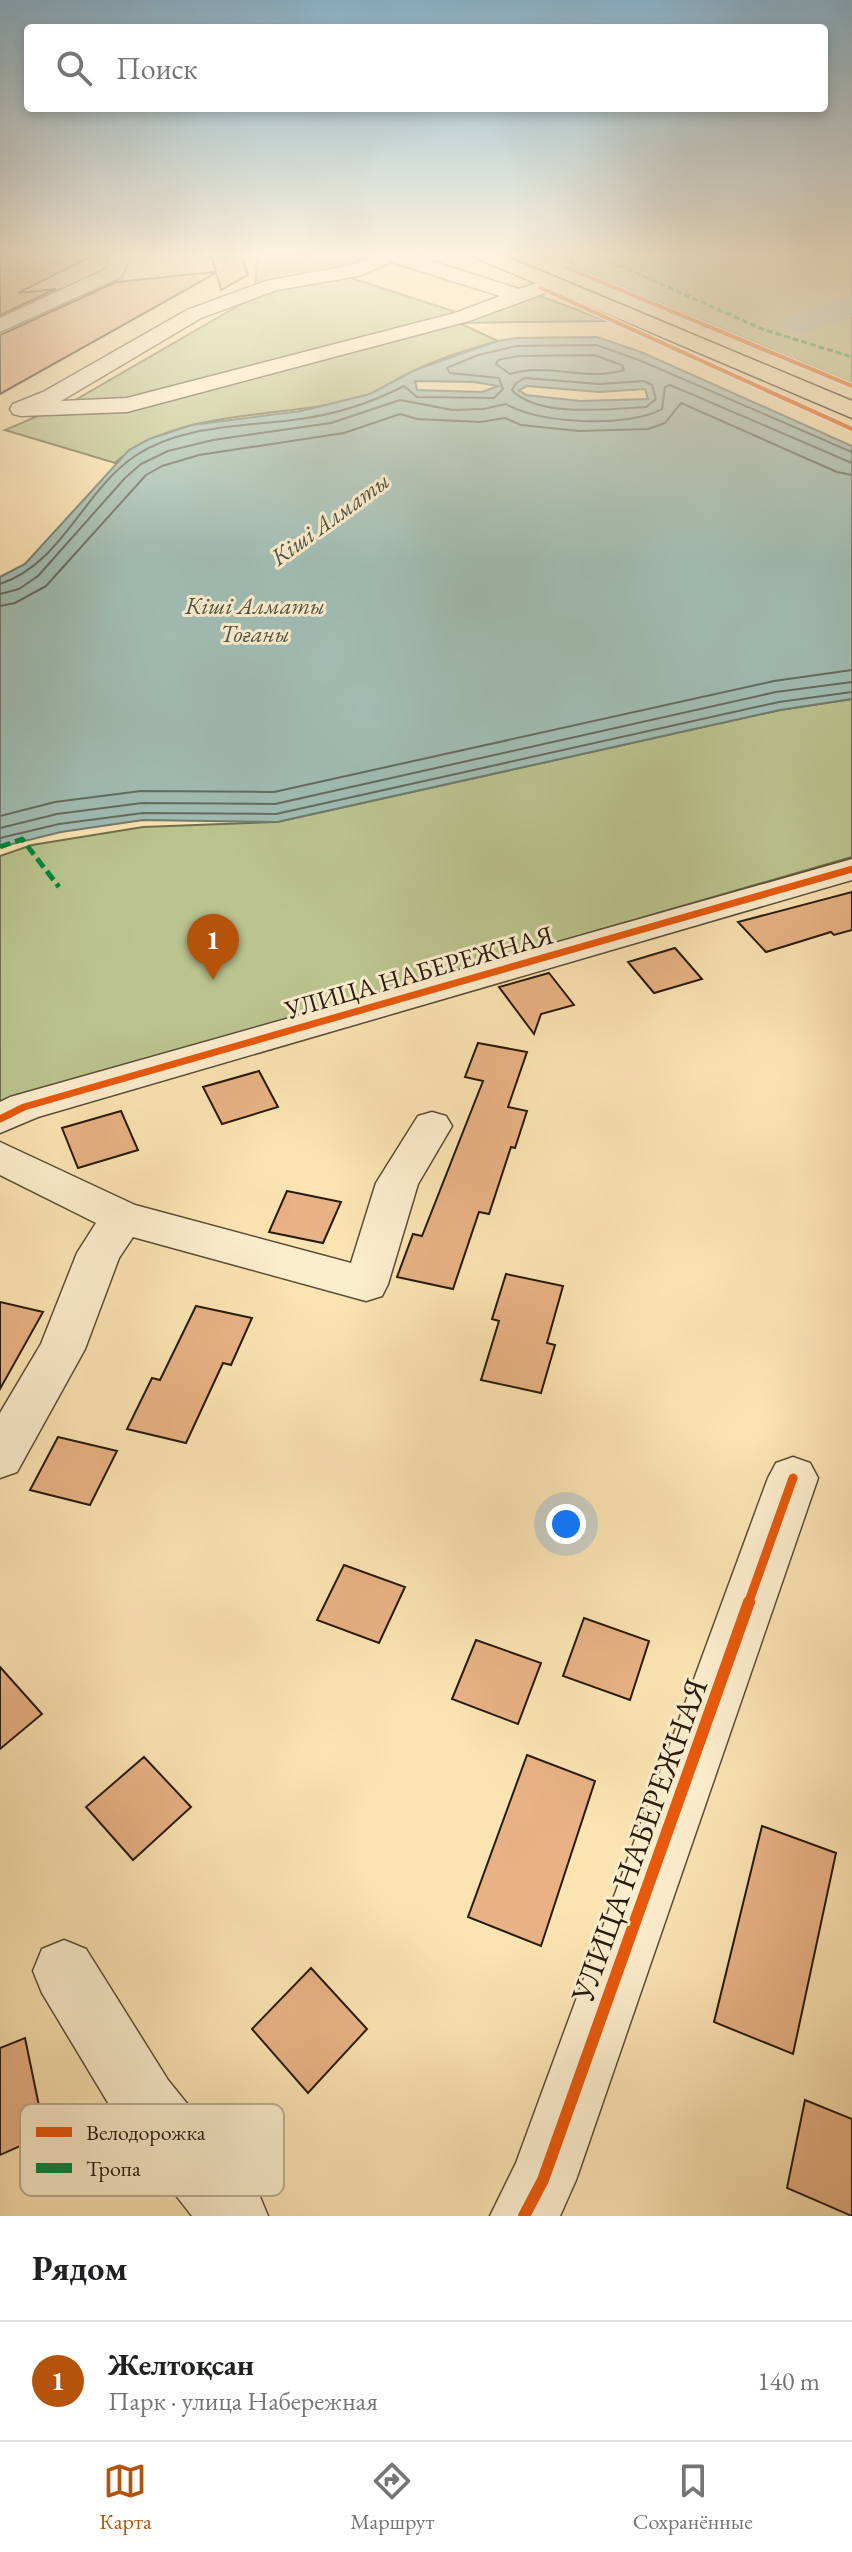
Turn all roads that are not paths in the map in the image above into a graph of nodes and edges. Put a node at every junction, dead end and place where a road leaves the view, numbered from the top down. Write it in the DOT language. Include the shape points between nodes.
graph roads {
  1 [pos="83,356"];
  2 [pos="309,356"];
  3 [pos="740,356"];
  4 [pos="770,356"];
  5 [pos="852,390"];
  6 [pos="852,410"];
  7 [pos="10,412"];
  8 [pos="852,869"];
  9 [pos="0,1119"];
  10 [pos="432,1126"];
  11 [pos="0,1157"];
  12 [pos="123,1218"];
  13 [pos="0,1457"];
  14 [pos="793,1478"];
  15 [pos="64,1971"];
  16 [pos="146,2104"];
  17 [pos="218,2196"];
  18 [pos="234,2216"];
  19 [pos="524,2216"];
  1 -- 7 [label="street" via="31,385 51,397"];
  2 -- 7 [label="street" via="127,405"];
  3 -- 6 [label="main road"];
  4 -- 5 [label="main road"];
  8 -- 9 [label="street, УЛИЦА НАБЕРЕЖНАЯ" via="24,1107"];
  10 -- 12 [label="street" via="397,1183 366,1284"];
  11 -- 12 [label="street"];
  12 -- 13 [label="street" via="99,1253 62,1349"];
  14 -- 19 [label="street, УЛИЦА НАБЕРЕЖНАЯ" via="548,2165"];
  15 -- 16 [label="street"];
  17 -- 18 [label="street"];
}
